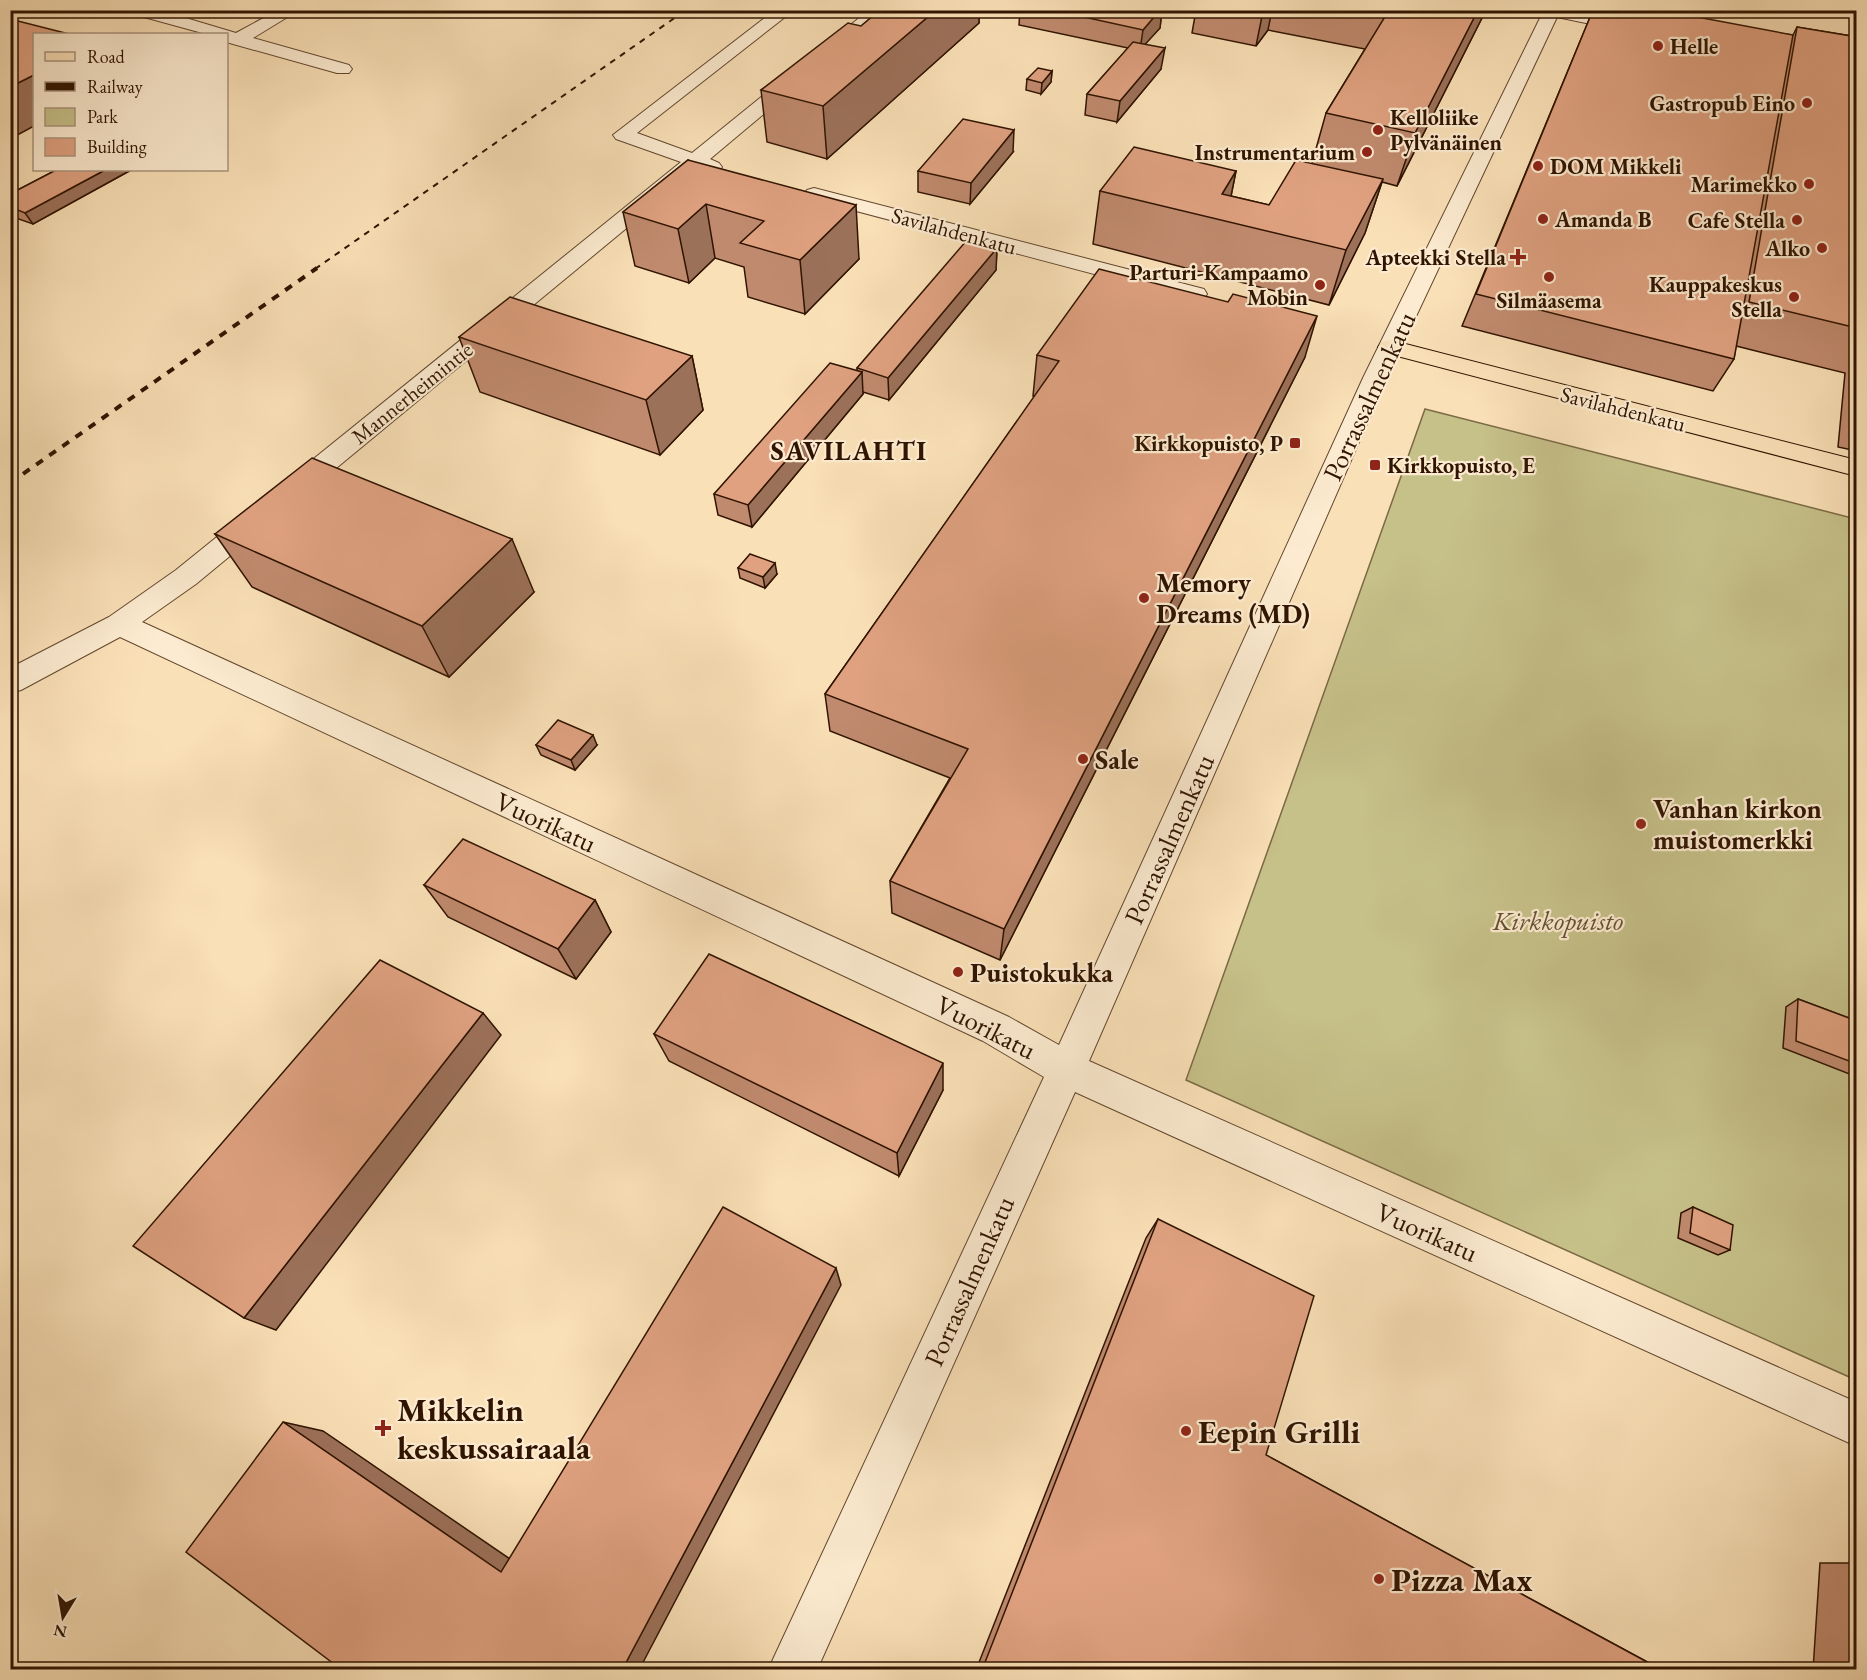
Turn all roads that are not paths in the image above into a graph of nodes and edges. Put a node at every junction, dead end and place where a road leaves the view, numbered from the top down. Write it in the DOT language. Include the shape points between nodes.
graph roads {
  1 [pos="139,10"];
  2 [pos="291,10"];
  3 [pos="786,10"];
  4 [pos="880,10"];
  5 [pos="1550,11"];
  6 [pos="1650,31"];
  7 [pos="219,33"];
  8 [pos="229,36"];
  9 [pos="343,69"];
  10 [pos="694,162"];
  11 [pos="735,174"];
  12 [pos="793,189"];
  13 [pos="1215,299"];
  14 [pos="1390,347"];
  15 [pos="1857,468"];
  16 [pos="119,624"];
  17 [pos="10,682"];
  18 [pos="1065,1070"];
  19 [pos="1857,1424"];
  20 [pos="792,1670"];
  1 -- 7 [label="street"];
  2 -- 8 [label="street"];
  3 -- 10 [label="street" via="623,135"];
  4 -- 10 [label="street, Mannerheimintie"];
  5 -- 6 [label="street"];
  5 -- 14 [label="street, Porrassalmenkatu"];
  8 -- 9 [label="street"];
  10 -- 11 [label="street"];
  10 -- 16 [label="street, Mannerheimintie" via="195,569"];
  12 -- 13 [label="street, Savilahdenkatu"];
  14 -- 15 [label="main road, Savilahdenkatu"];
  14 -- 18 [label="street, Porrassalmenkatu"];
  16 -- 17 [label="street, Mannerheimintie"];
  16 -- 18 [label="street, Vuorikatu" via="996,1029"];
  18 -- 19 [label="street, Vuorikatu"];
  18 -- 20 [label="street, Porrassalmenkatu"];
}
